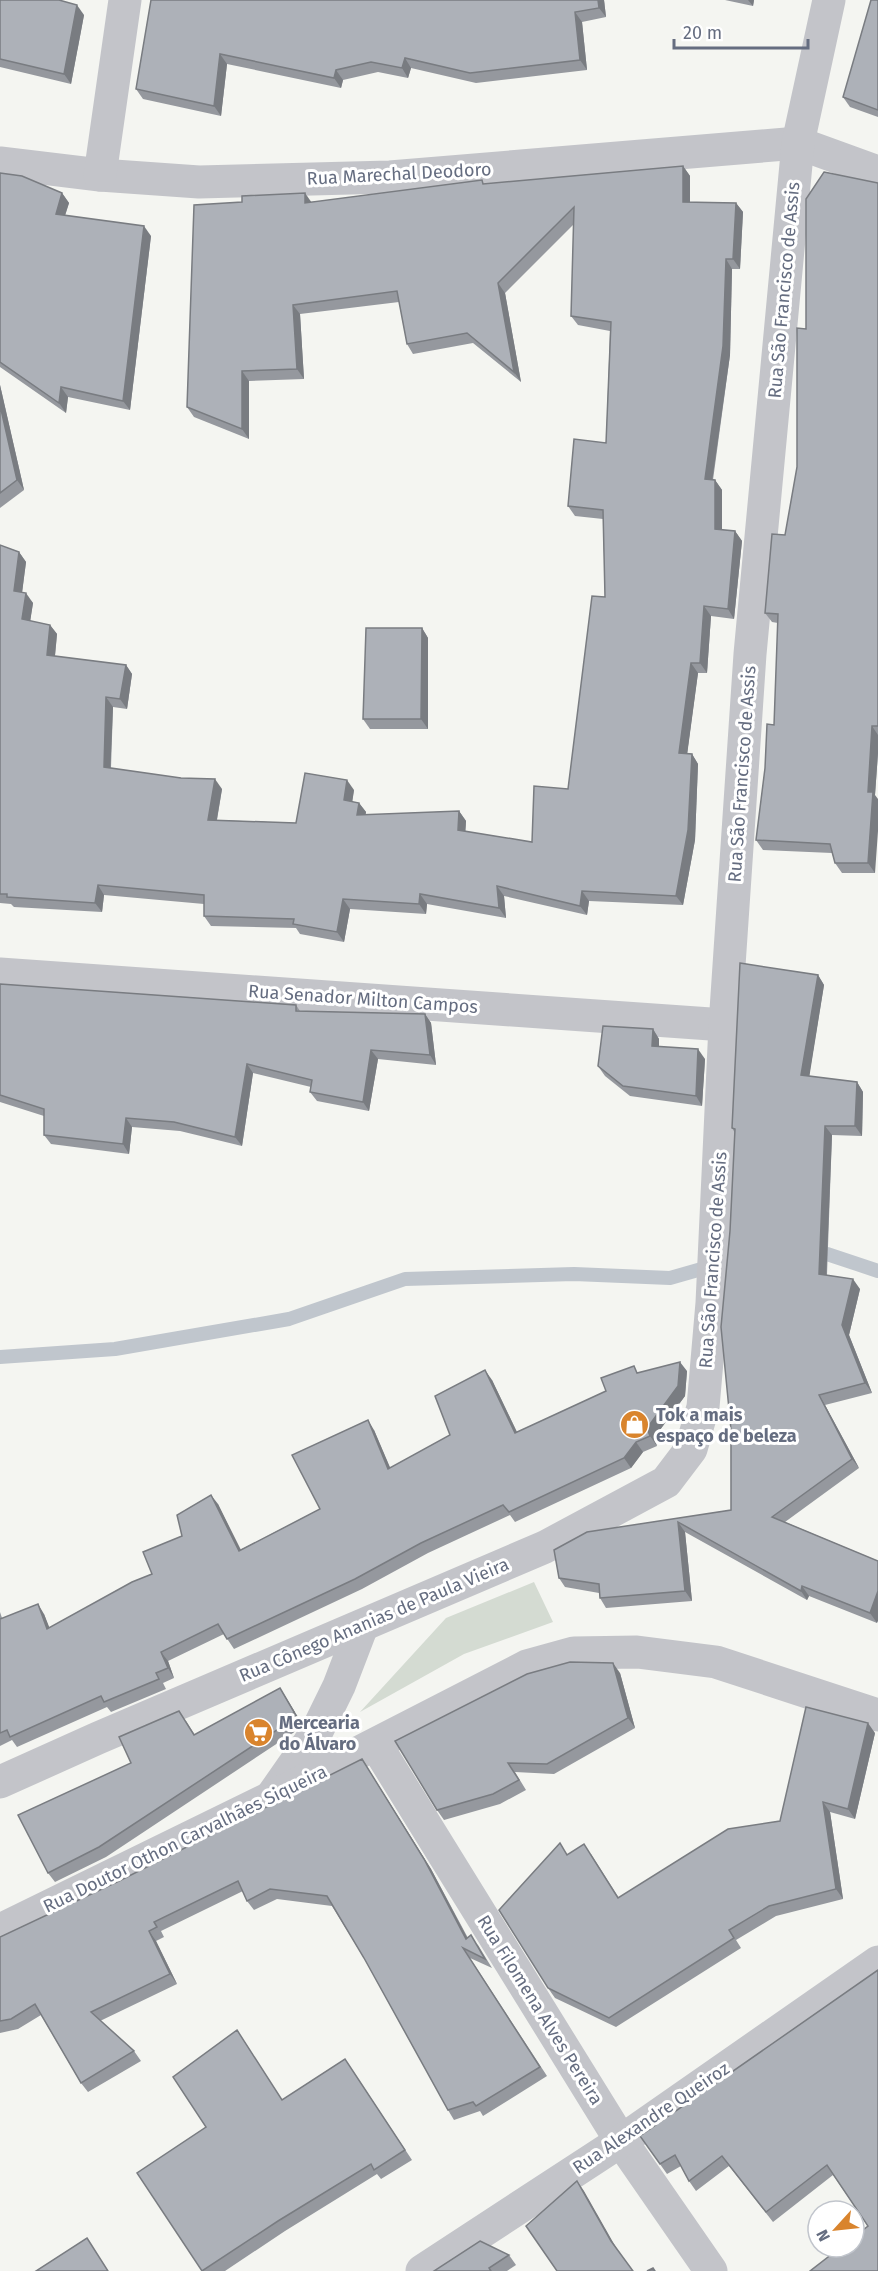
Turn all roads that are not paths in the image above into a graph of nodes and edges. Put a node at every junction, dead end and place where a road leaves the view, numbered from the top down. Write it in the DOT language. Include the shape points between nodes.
graph roads {
  1 [pos="125,0"];
  2 [pos="829,0"];
  3 [pos="798,143"];
  4 [pos="0,163"];
  5 [pos="878,172"];
  6 [pos="100,175"];
  7 [pos="0,974"];
  8 [pos="726,1025"];
  9 [pos="703,1407"];
  10 [pos="362,1626"];
  11 [pos="878,1715"];
  12 [pos="376,1745"];
  13 [pos="0,1782"];
  14 [pos="270,1798"];
  15 [pos="0,1930"];
  16 [pos="878,1962"];
  17 [pos="621,2140"];
  18 [pos="422,2271"];
  19 [pos="711,2271"];
  1 -- 6 [label="street"];
  2 -- 3 [label="street, Rua São Francisco de Assis"];
  3 -- 5 [label="street"];
  3 -- 6 [label="street, Rua Marechal Deodoro" via="390,177 199,182"];
  3 -- 8 [label="street, Rua São Francisco de Assis" via="750,654"];
  4 -- 6 [label="street, Rua Marechal Deodoro"];
  7 -- 8 [label="street, Rua Senador Milton Campos"];
  8 -- 9 [label="street, Rua São Francisco de Assis"];
  9 -- 10 [label="street, Rua Cônego Ananias de Paula Vieira" via="691,1449 666,1482 545,1547"];
  10 -- 13 [label="street, Rua Cônego Ananias de Paula Vieira"];
  10 -- 14 [label="street" via="316,1732"];
  11 -- 12 [label="street, Rua Doutor Othon Carvalhães Siqueira" via="716,1662 637,1652 574,1653 527,1666"];
  12 -- 14 [label="street, Rua Doutor Othon Carvalhães Siqueira"];
  12 -- 17 [label="street, Rua Filomena Alves Pereira"];
  14 -- 15 [label="street, Rua Doutor Othon Carvalhães Siqueira"];
  16 -- 17 [label="street, Rua Alexandre Queiroz"];
  17 -- 18 [label="street, Rua Alexandre Queiroz"];
  17 -- 19 [label="street, Rua Filomena Alves Pereira"];
}
